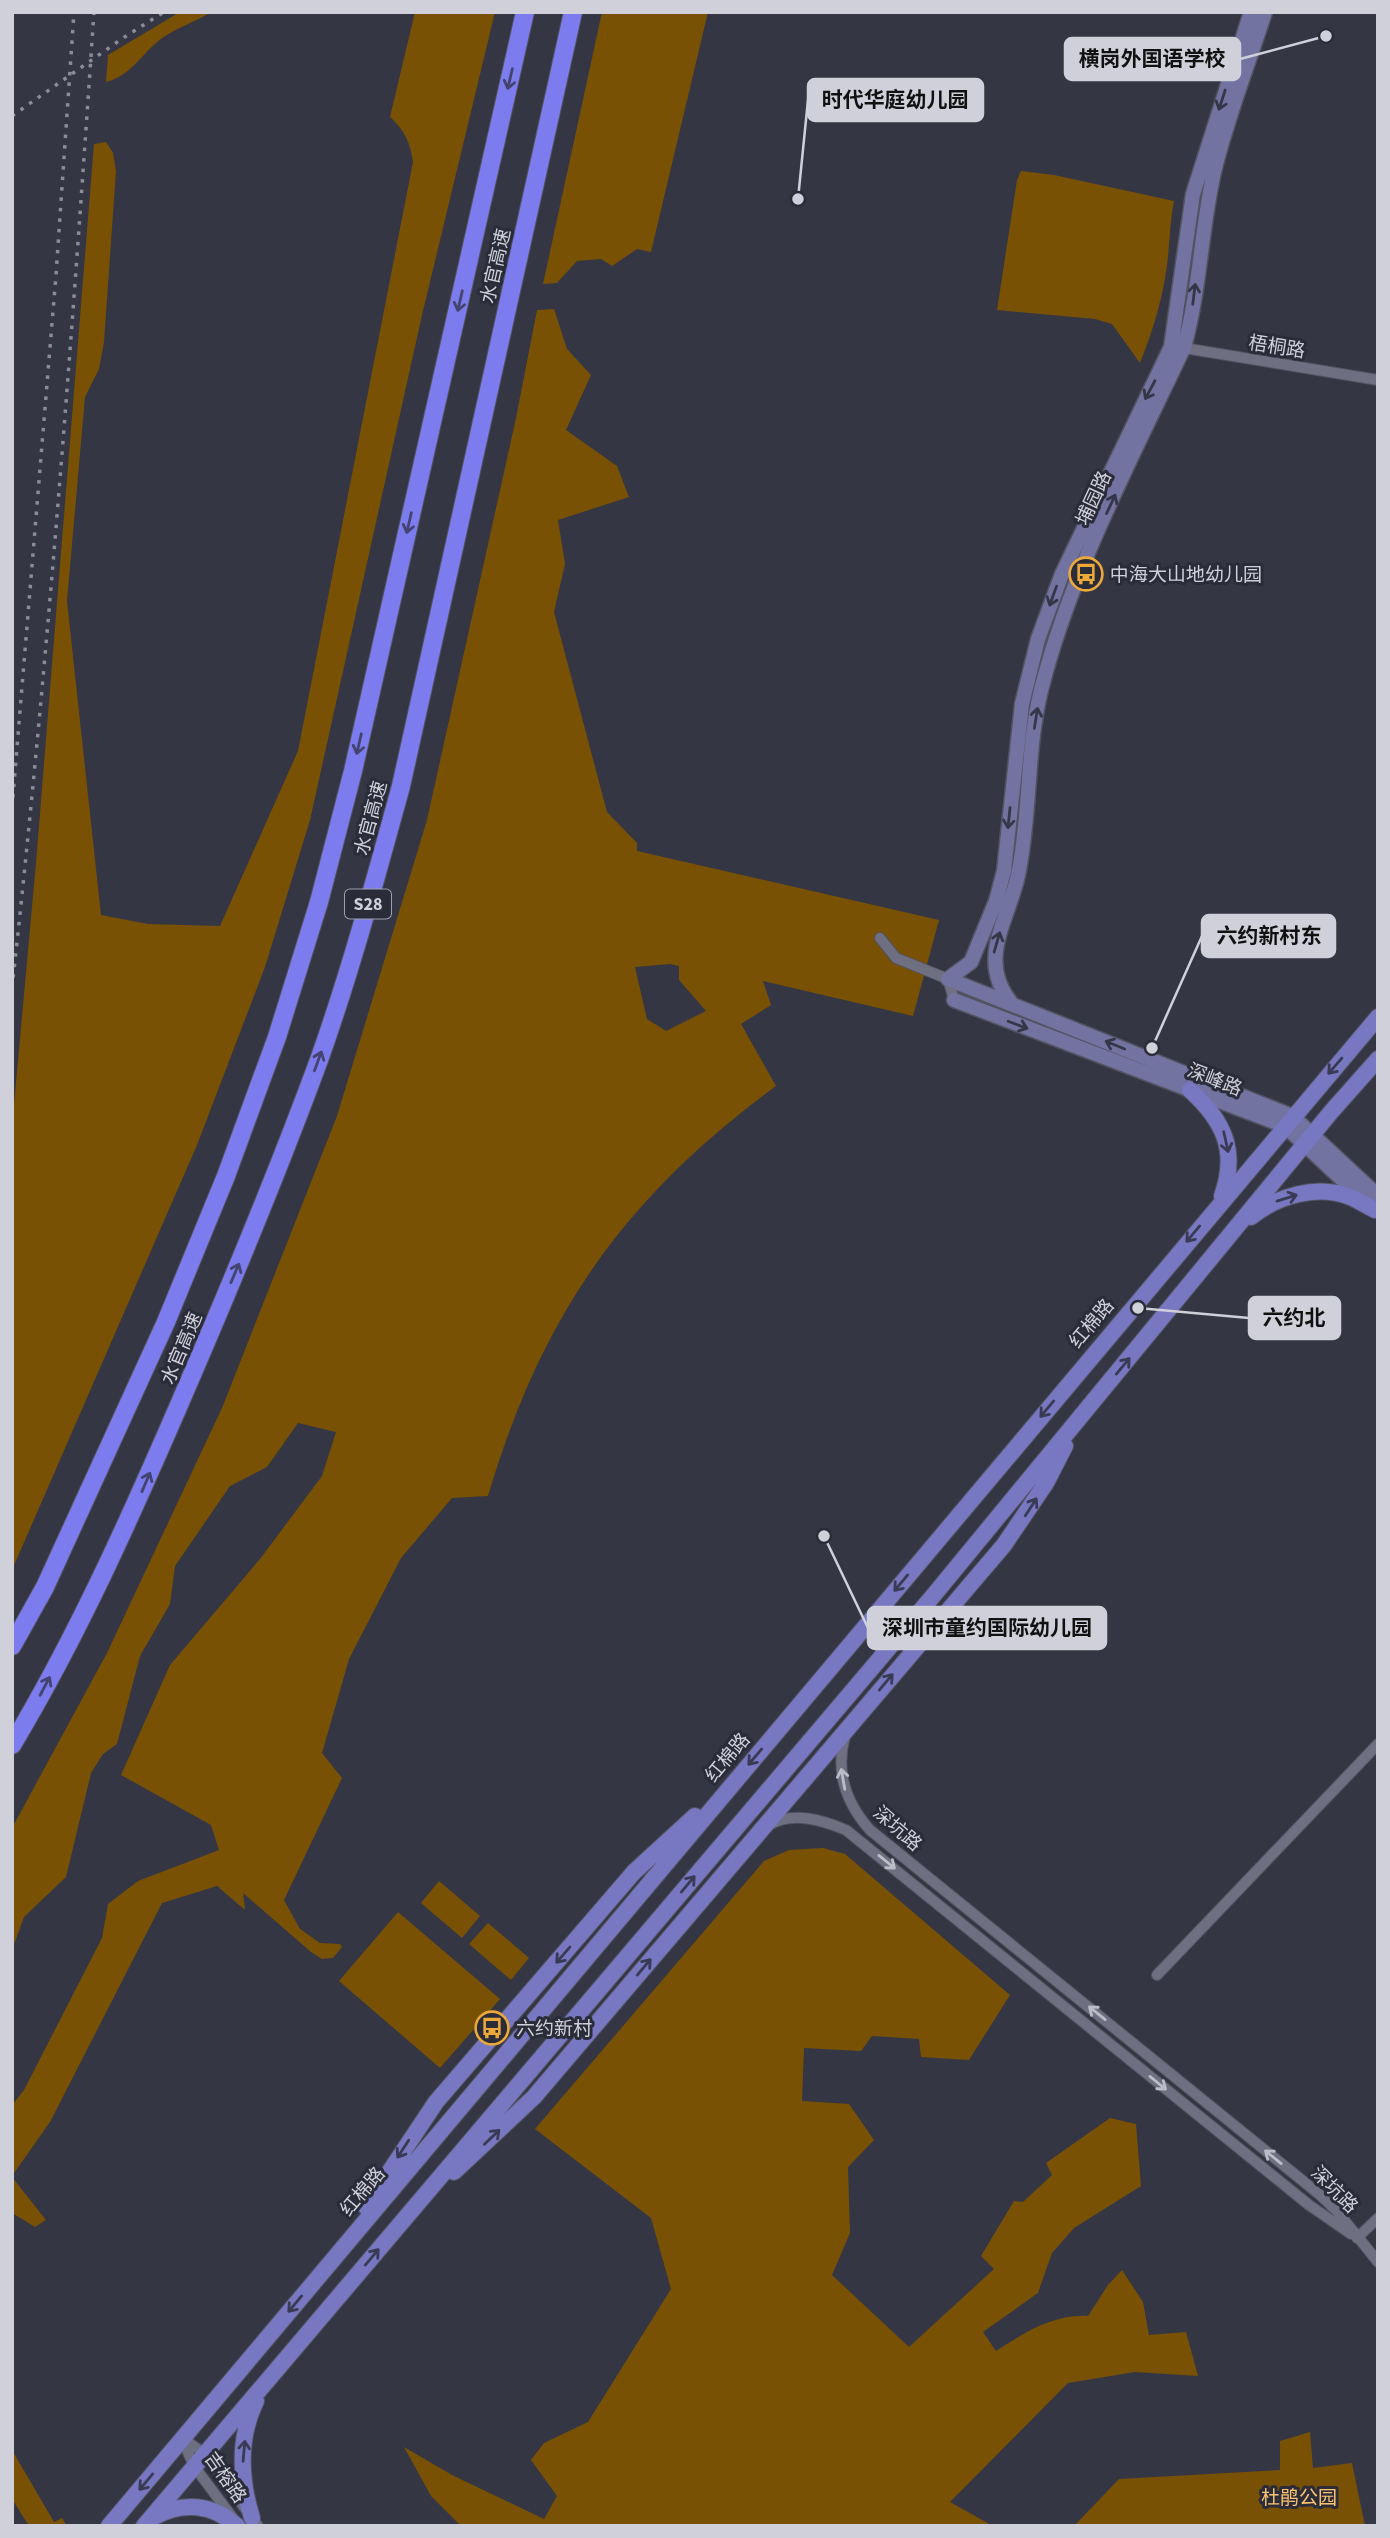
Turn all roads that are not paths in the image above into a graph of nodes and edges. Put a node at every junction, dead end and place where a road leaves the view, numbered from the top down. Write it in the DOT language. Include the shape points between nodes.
graph roads {
  1 [pos="525,12"];
  2 [pos="573,12"];
  3 [pos="1251,12"];
  4 [pos="1265,12"];
  5 [pos="1178,347"];
  6 [pos="1378,380"];
  7 [pos="880,938"];
  8 [pos="948,979"];
  9 [pos="954,1000"];
  10 [pos="1012,1004"];
  11 [pos="1378,1017"];
  12 [pos="1378,1059"];
  13 [pos="1190,1090"];
  14 [pos="1288,1121"];
  15 [pos="1309,1140"];
  16 [pos="1219,1204"];
  17 [pos="1377,1207"];
  18 [pos="1231,1235"];
  19 [pos="1079,1418"];
  20 [pos="12,1646"];
  21 [pos="856,1717"];
  22 [pos="1378,1744"];
  23 [pos="12,1745"];
  24 [pos="761,1830"];
  25 [pos="1157,1975"];
  26 [pos="406,2217"];
  27 [pos="1378,2218"];
  28 [pos="1357,2238"];
  29 [pos="1378,2262"];
  30 [pos="265,2384"];
  31 [pos="182,2438"];
  32 [pos="199,2460"];
  33 [pos="146,2523"];
  34 [pos="246,2524"];
  35 [pos="109,2526"];
  1 -- 20 [label="highway, 水官高速 / S28, one-way" via="353,771 277,1037 166,1322 51,1574"];
  23 -- 2 [label="highway, 水官高速 / S28, one-way" via="139,1498 268,1195 320,1057 401,786"];
  3 -- 5 [label="street, 埔园路, one-way" via="1193,194"];
  5 -- 4 [label="street, 埔园路, one-way" via="1190,328 1215,169"];
  5 -- 6 [label="street, 梧桐路"];
  5 -- 8 [label="street, 埔园路, one-way" via="1079,536 1038,639 1022,704 996,901 971,962"];
  10 -- 5 [label="street, 埔园路, one-way" via="998,982 994,953 1018,874 1031,750 1044,681 1080,571"];
  7 -- 8 [label="street, 深峰路" via="896,958"];
  8 -- 9 [label="street, 深峰路"];
  8 -- 10 [label="street, 深峰路"];
  9 -- 13 [label="street, 深峰路, one-way"];
  14 -- 10 [label="street, 深峰路, one-way"];
  11 -- 14 [label="main road, 红棉路, one-way"];
  12 -- 15 [label="main road"];
  13 -- 14 [label="street, 深峰路"];
  13 -- 16 [label="main road, one-way" via="1208,1106 1227,1143 1230,1162"];
  14 -- 15 [label="street, 深峰路"];
  14 -- 16 [label="main road, 红棉路"];
  15 -- 17 [label="street, 深峰路"];
  15 -- 18 [label="main road"];
  16 -- 31 [label="main road, 红棉路, one-way"];
  18 -- 17 [label="main road, one-way" via="1254,1214 1303,1193 1349,1196"];
  19 -- 18 [label="main road, one-way"];
  21 -- 19 [label="main road, one-way" via="1018,1525 1046,1483"];
  26 -- 19 [label="main road, one-way"];
  21 -- 24 [label="main road"];
  28 -- 21 [label="street, 深坑路, one-way" via="1318,2194 870,1830 856,1814 841,1776 845,1738"];
  22 -- 25 [label="street"];
  26 -- 24 [label="main road, one-way" via="534,2097"];
  24 -- 28 [label="street, 深坑路, one-way" via="775,1821 807,1818 846,1830 1309,2205"];
  30 -- 26 [label="main road, one-way"];
  27 -- 28 [label="street"];
  28 -- 29 [label="street"];
  30 -- 32 [label="main road"];
  34 -- 30 [label="main road, one-way" via="246,2432"];
  31 -- 32 [label="street, 吉榕路"];
  31 -- 32 [label="street, 吉榕路"];
  31 -- 35 [label="main road, 红棉路, one-way"];
  32 -- 33 [label="main road"];
  32 -- 34 [label="street, 吉榕路"];
  32 -- 34 [label="street, 吉榕路"];
  33 -- 34 [label="main road" via="165,2511 199,2506"];
}
